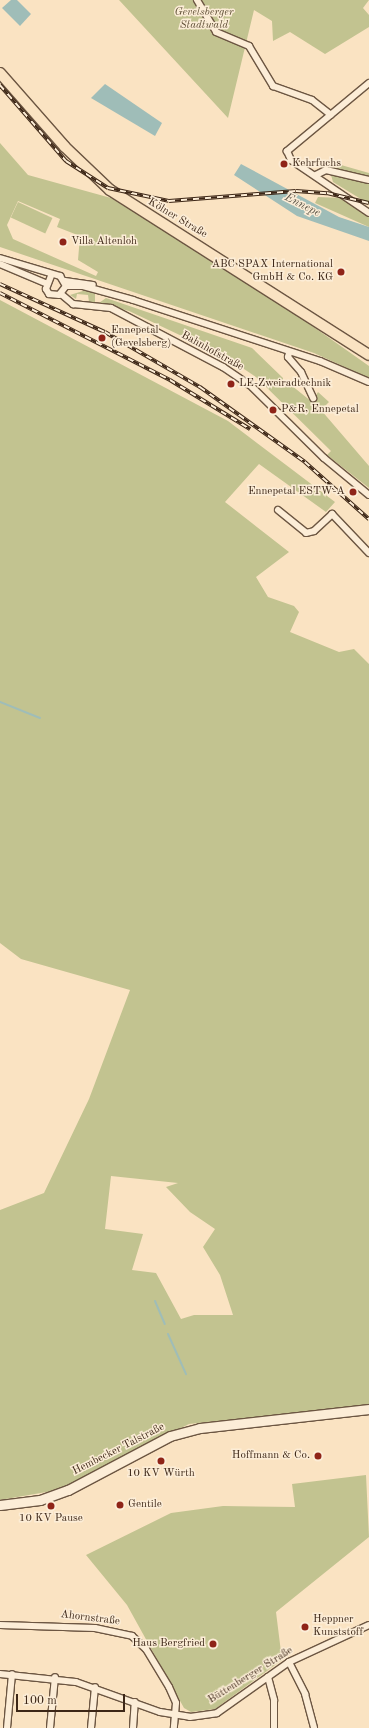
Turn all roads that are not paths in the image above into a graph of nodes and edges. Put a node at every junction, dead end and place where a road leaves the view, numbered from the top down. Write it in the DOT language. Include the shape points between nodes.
graph roads {
  1 [pos="197,0"];
  2 [pos="0,73"];
  3 [pos="369,83"];
  4 [pos="332,115"];
  5 [pos="316,175"];
  6 [pos="369,180"];
  7 [pos="369,213"];
  8 [pos="0,258"];
  9 [pos="0,264"];
  10 [pos="51,276"];
  11 [pos="45,283"];
  12 [pos="65,284"];
  13 [pos="61,294"];
  14 [pos="289,353"];
  15 [pos="369,355"];
  16 [pos="369,382"];
  17 [pos="313,398"];
  18 [pos="369,495"];
  19 [pos="278,510"];
  20 [pos="369,553"];
  21 [pos="369,1409"];
  22 [pos="0,1505"];
  23 [pos="0,1625"];
  24 [pos="369,1625"];
  25 [pos="289,1662"];
  26 [pos="0,1674"];
  27 [pos="12,1674"];
  28 [pos="55,1677"];
  29 [pos="268,1677"];
  30 [pos="95,1687"];
  31 [pos="136,1702"];
  32 [pos="175,1715"];
  33 [pos="7,1728"];
  34 [pos="50,1728"];
  35 [pos="91,1728"];
  36 [pos="133,1728"];
  37 [pos="174,1728"];
  38 [pos="274,1728"];
  39 [pos="314,1728"];
  1 -- 4 [label="street" via="216,32 249,46 273,86 312,100"];
  2 -- 15 [label="main road, Kölner Straße" via="60,142 110,190"];
  3 -- 4 [label="street"];
  4 -- 5 [label="street" via="288,148 291,160"];
  5 -- 6 [label="street" via="326,170"];
  5 -- 7 [label="street"];
  8 -- 10 [label="street, Bahnhofstraße"];
  9 -- 11 [label="street, Bahnhofstraße"];
  10 -- 11 [label="street"];
  10 -- 12 [label="street, Bahnhofstraße" via="60,276"];
  11 -- 13 [label="street, Bahnhofstraße" via="49,294"];
  12 -- 13 [label="street"];
  12 -- 14 [label="street, Bahnhofstraße" via="116,295"];
  13 -- 18 [label="street, Bahnhofstraße" via="73,304 111,308 223,367 250,385 324,458"];
  14 -- 16 [label="street, Bahnhofstraße" via="339,368"];
  14 -- 17 [label="street" via="288,357 301,372"];
  19 -- 20 [label="street" via="306,533 314,531 332,514"];
  21 -- 22 [label="street, Hembecker Talstraße" via="200,1428 170,1436 68,1490 40,1500"];
  23 -- 32 [label="street, Ahornstraße" via="95,1628 132,1636 146,1649 169,1687 176,1703"];
  24 -- 25 [label="street, Büttenberger Straße"];
  25 -- 29 [label="street, Büttenberger Straße"];
  25 -- 39 [label="street" via="305,1694"];
  26 -- 27 [label="street, Büttenberger Straße"];
  27 -- 28 [label="street, Büttenberger Straße"];
  27 -- 33 [label="street"];
  28 -- 30 [label="street, Büttenberger Straße"];
  28 -- 34 [label="street"];
  29 -- 32 [label="street, Büttenberger Straße" via="217,1713"];
  29 -- 38 [label="street" via="274,1700"];
  30 -- 31 [label="street, Büttenberger Straße"];
  30 -- 35 [label="street"];
  31 -- 32 [label="street, Büttenberger Straße"];
  31 -- 36 [label="street"];
  32 -- 37 [label="street"];
}
